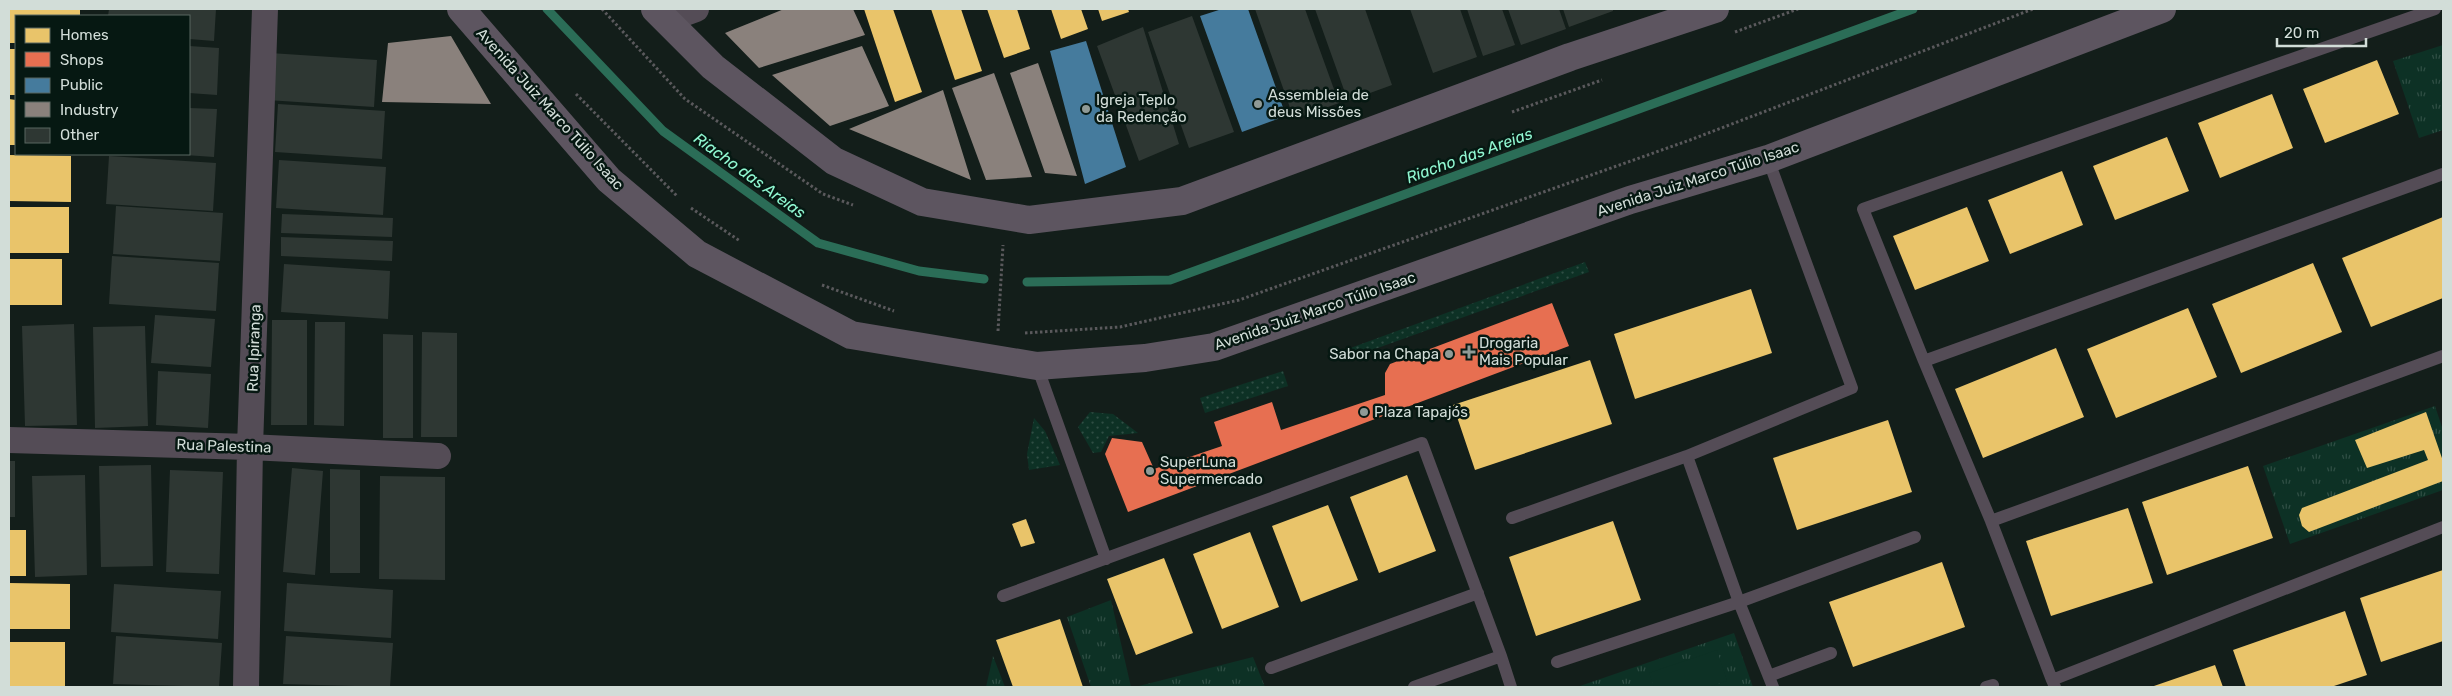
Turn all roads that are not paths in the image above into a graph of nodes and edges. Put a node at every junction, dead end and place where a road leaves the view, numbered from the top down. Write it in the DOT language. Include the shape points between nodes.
graph roads {
  1 [pos="265,9"];
  2 [pos="461,9"];
  3 [pos="696,9"];
  4 [pos="1715,9"];
  5 [pos="2162,9"];
  6 [pos="2435,9"];
  7 [pos="660,14"];
  8 [pos="1768,159"];
  9 [pos="2443,174"];
  10 [pos="2443,356"];
  11 [pos="1924,361"];
  12 [pos="1037,366"];
  13 [pos="9,440"];
  14 [pos="250,447"];
  15 [pos="438,456"];
  16 [pos="1687,456"];
  17 [pos="1512,518"];
  18 [pos="1991,521"];
  19 [pos="2443,527"];
  20 [pos="1915,537"];
  21 [pos="1106,559"];
  22 [pos="1478,593"];
  23 [pos="1003,596"];
  24 [pos="1739,602"];
  25 [pos="1831,653"];
  26 [pos="1501,656"];
  27 [pos="1557,662"];
  28 [pos="1271,668"];
  29 [pos="1771,682"];
  30 [pos="2053,683"];
  31 [pos="246,687"];
  32 [pos="1414,687"];
  33 [pos="1511,687"];
  1 -- 14 [label="street, Rua Ipiranga"];
  2 -- 12 [label="main road, Avenida Juiz Marco Túlio Isaac" via="609,180 697,254 851,334"];
  3 -- 7 [label="street"];
  4 -- 7 [label="main road" via="1570,57 1182,201 1029,220 922,202 834,161 713,66"];
  5 -- 8 [label="main road, Avenida Juiz Marco Túlio Isaac"];
  6 -- 11 [label="lane" via="1863,209"];
  8 -- 12 [label="main road, Avenida Juiz Marco Túlio Isaac" via="1630,200 1214,348 1145,358"];
  8 -- 16 [label="lane" via="1852,388"];
  9 -- 11 [label="lane"];
  10 -- 18 [label="lane"];
  11 -- 18 [label="lane"];
  12 -- 21 [label="lane"];
  13 -- 14 [label="street, Rua Palestina"];
  14 -- 15 [label="street, Rua Palestina"];
  14 -- 31 [label="street, Rua Ipiranga"];
  16 -- 17 [label="lane"];
  16 -- 24 [label="lane"];
  18 -- 30 [label="lane"];
  19 -- 30 [label="lane"];
  20 -- 24 [label="lane"];
  21 -- 22 [label="lane" via="1422,443"];
  21 -- 23 [label="lane"];
  22 -- 26 [label="lane"];
  22 -- 28 [label="lane"];
  24 -- 27 [label="lane"];
  24 -- 29 [label="lane"];
  25 -- 29 [label="lane"];
  26 -- 32 [label="lane"];
  26 -- 33 [label="lane"];
}
